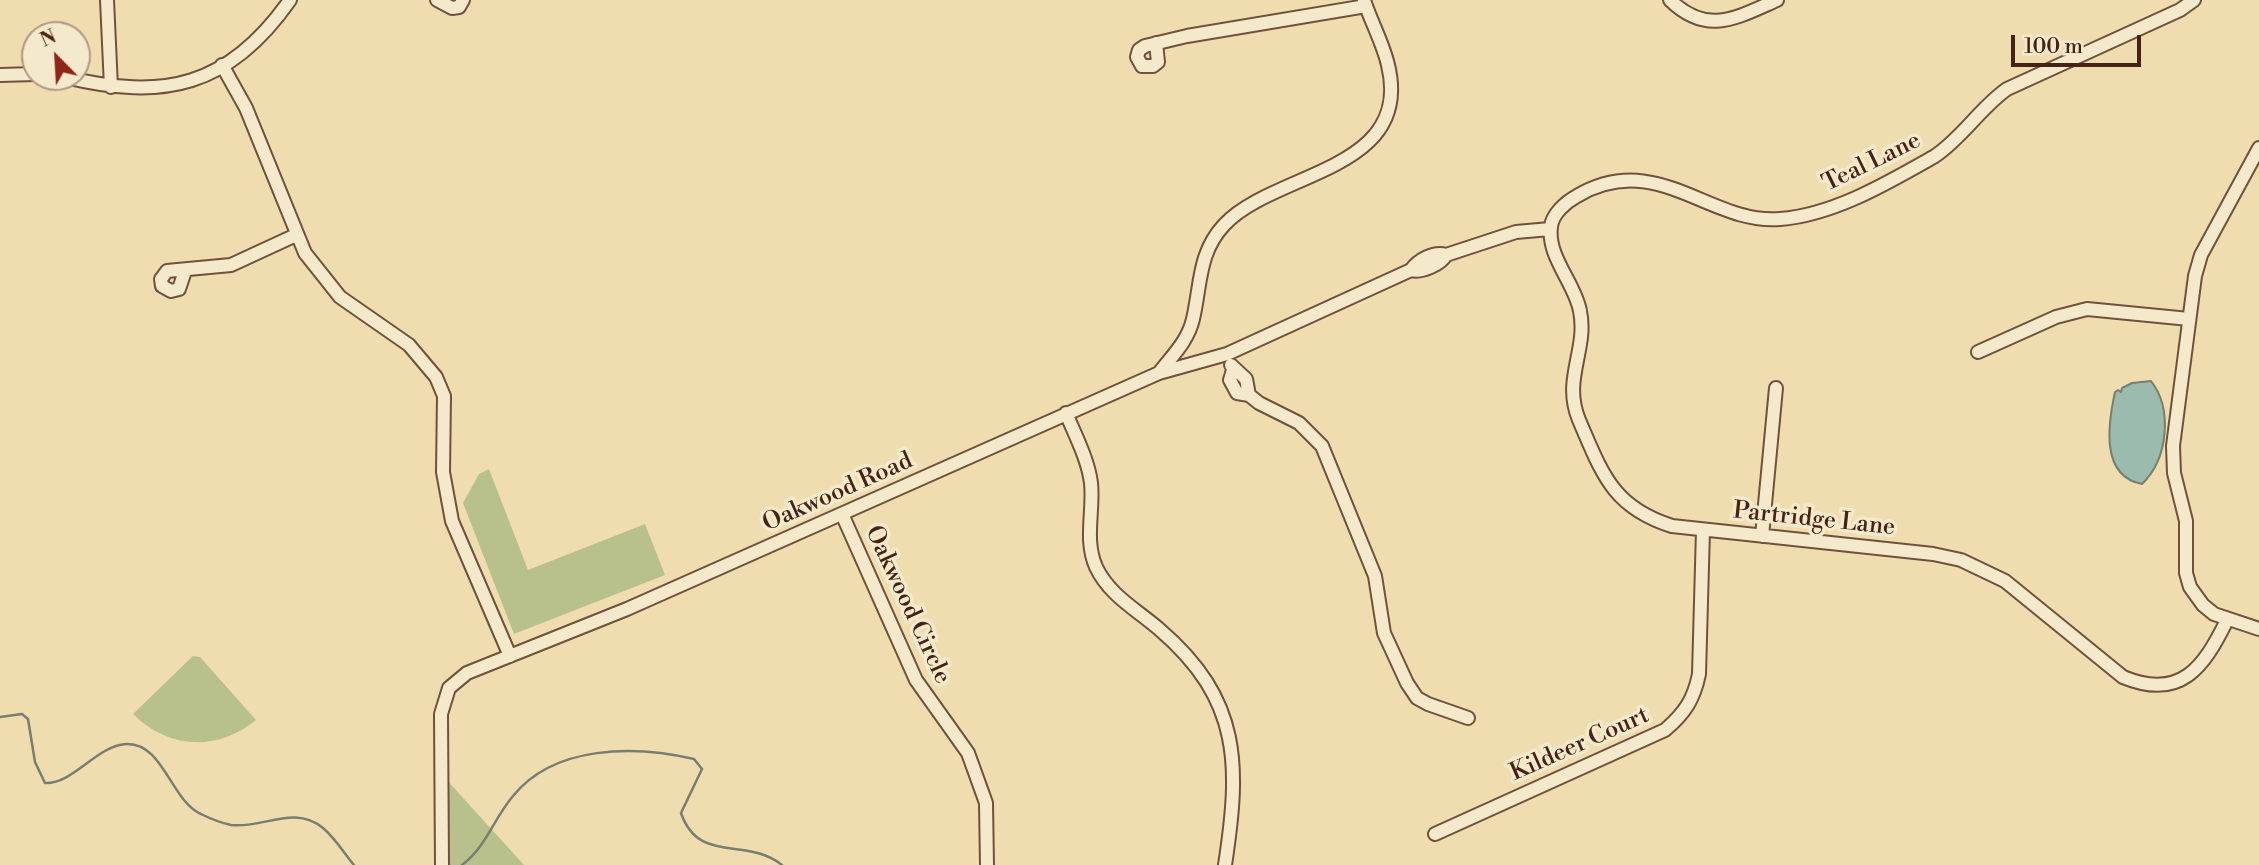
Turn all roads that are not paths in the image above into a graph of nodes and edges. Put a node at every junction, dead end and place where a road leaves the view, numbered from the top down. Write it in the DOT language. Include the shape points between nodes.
graph roads {
  1 [pos="107,0"];
  2 [pos="290,0"];
  3 [pos="437,0"];
  4 [pos="463,0"];
  5 [pos="1670,0"];
  6 [pos="1777,0"];
  7 [pos="2194,0"];
  8 [pos="1365,3"];
  9 [pos="1156,43"];
  10 [pos="222,65"];
  11 [pos="21,74"];
  12 [pos="0,75"];
  13 [pos="91,83"];
  14 [pos="111,87"];
  15 [pos="2259,148"];
  16 [pos="1550,229"];
  17 [pos="296,235"];
  18 [pos="185,271"];
  19 [pos="2189,319"];
  20 [pos="1978,352"];
  21 [pos="1227,354"];
  22 [pos="1159,373"];
  23 [pos="1776,388"];
  24 [pos="1066,413"];
  25 [pos="842,514"];
  26 [pos="1703,530"];
  27 [pos="1762,536"];
  28 [pos="2227,620"];
  29 [pos="2259,629"];
  30 [pos="510,656"];
  31 [pos="1468,718"];
  32 [pos="1435,834"];
  33 [pos="442,862"];
  34 [pos="987,865"];
  35 [pos="1225,865"];
  1 -- 14 [label="street"];
  2 -- 10 [label="street" via="259,39"];
  3 -- 4 [label="street" via="452,8"];
  5 -- 6 [label="street" via="1693,17 1721,21"];
  7 -- 16 [label="street, Teal Lane" via="2007,89 1936,156 1833,207 1796,217 1763,219 1660,184 1611,184 1568,201"];
  8 -- 9 [label="street"];
  8 -- 22 [label="street" via="1391,82 1390,99 1377,132 1349,158 1252,204 1224,225 1202,262 1193,320 1185,340"];
  10 -- 14 [label="street" via="168,87"];
  10 -- 17 [label="street" via="246,108"];
  11 -- 12 [label="street"];
  13 -- 14 [label="street"];
  15 -- 19 [label="street" via="2201,255"];
  16 -- 21 [label="street, Oakwood Road" via="1516,232 1446,255 1437,253 1411,270"];
  16 -- 26 [label="street, Partridge Lane" via="1580,310 1573,400 1602,474 1636,511 1672,526"];
  17 -- 18 [label="street" via="241,262"];
  17 -- 30 [label="street" via="321,277 340,297 409,345 436,377 444,396 443,472 452,521"];
  19 -- 20 [label="street" via="2087,309 2056,317"];
  19 -- 28 [label="street" via="2173,446 2174,473 2186,521 2186,573 2203,605"];
  21 -- 22 [label="street, Oakwood Road"];
  21 -- 31 [label="street" via="1233,370 1232,387 1240,395 1249,395 1299,423 1322,446 1376,576 1384,633 1407,684 1427,704"];
  22 -- 24 [label="street, Oakwood Road"];
  23 -- 27 [label="street"];
  24 -- 25 [label="street, Oakwood Road"];
  24 -- 35 [label="street" via="1089,471 1089,542 1096,566 1118,597 1191,660 1209,685 1226,723 1235,773"];
  25 -- 30 [label="street, Oakwood Road"];
  25 -- 34 [label="street, Oakwood Circle" via="916,680 959,738 973,766 986,803"];
  26 -- 27 [label="street, Partridge Lane"];
  26 -- 32 [label="street, Kildeer Court" via="1699,674 1693,697 1681,716 1665,730"];
  27 -- 28 [label="street, Partridge Lane" via="1933,554 1978,565 2005,581 2123,677 2145,684 2167,684 2198,670"];
  28 -- 29 [label="street"];
  30 -- 33 [label="street, Oakwood Road" via="458,678 442,701"];
}
